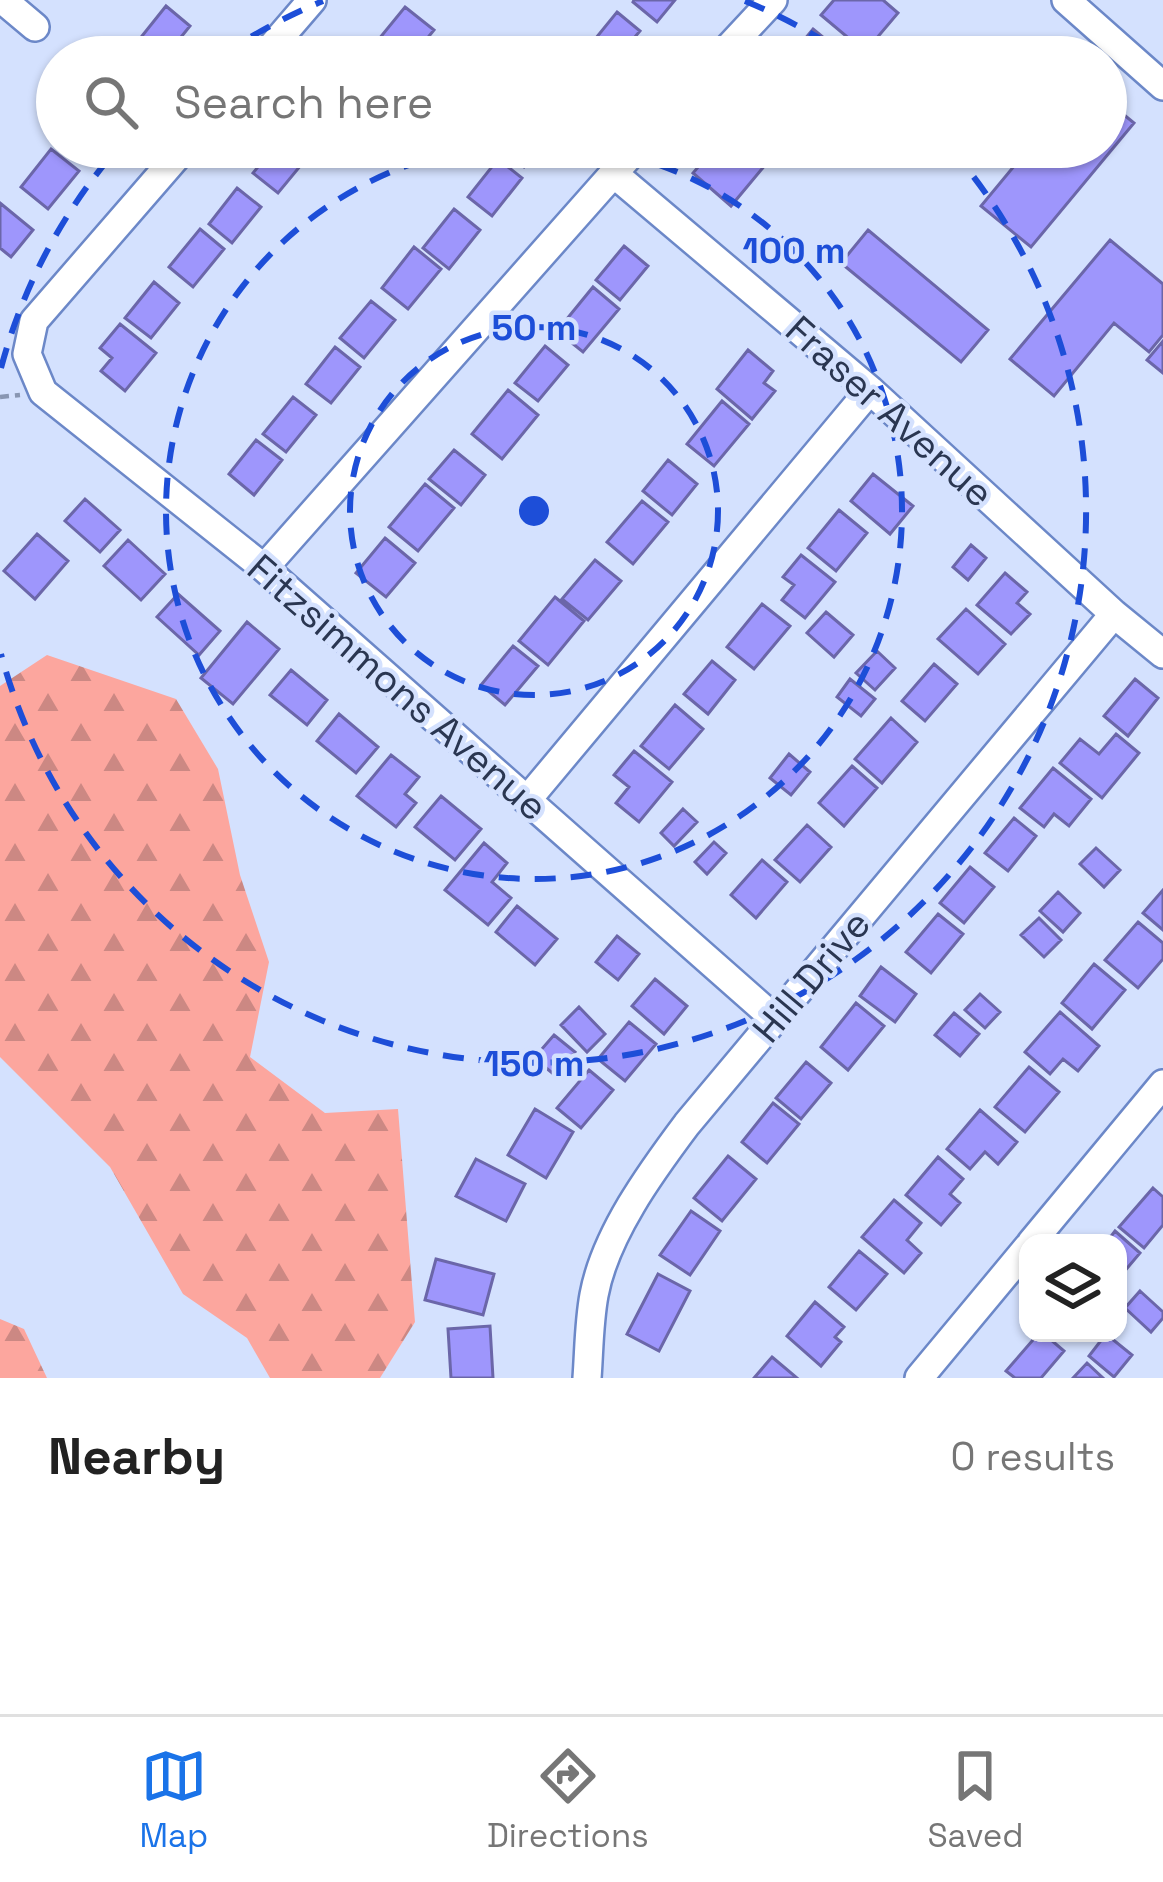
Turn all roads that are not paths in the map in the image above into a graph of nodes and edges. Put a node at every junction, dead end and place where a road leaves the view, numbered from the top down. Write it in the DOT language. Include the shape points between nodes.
graph roads {
  1 [pos="3,0"];
  2 [pos="312,0"];
  3 [pos="772,0"];
  4 [pos="1066,0"];
  5 [pos="35,27"];
  6 [pos="281,36"];
  7 [pos="739,36"];
  8 [pos="1107,36"];
  9 [pos="1127,54"];
  10 [pos="1163,86"];
  11 [pos="167,168"];
  12 [pos="618,168"];
  13 [pos="613,173"];
  14 [pos="870,390"];
  15 [pos="264,568"];
  16 [pos="1114,614"];
  17 [pos="1163,654"];
  18 [pos="527,800"];
  19 [pos="775,1019"];
  20 [pos="1163,1084"];
  21 [pos="1039,1234"];
  22 [pos="1019,1258"];
  23 [pos="586,1378"];
  24 [pos="919,1378"];
  1 -- 5 [label="street"];
  2 -- 6 [label="street"];
  3 -- 7 [label="street"];
  4 -- 8 [label="street"];
  9 -- 10 [label="street"];
  11 -- 15 [label="street, Fitzsimmons Avenue" via="34,322 27,354 44,392"];
  12 -- 13 [label="street"];
  13 -- 14 [label="street, Fraser Avenue"];
  13 -- 15 [label="street"];
  14 -- 16 [label="street, Fraser Avenue"];
  14 -- 18 [label="street"];
  15 -- 18 [label="street, Fitzsimmons Avenue"];
  16 -- 17 [label="street, Fraser Avenue"];
  16 -- 19 [label="street, Hill Drive"];
  18 -- 19 [label="street, Fitzsimmons Avenue"];
  19 -- 23 [label="street, Hill Drive" via="643,1182 594,1292"];
  20 -- 21 [label="street"];
  22 -- 24 [label="street"];
}
